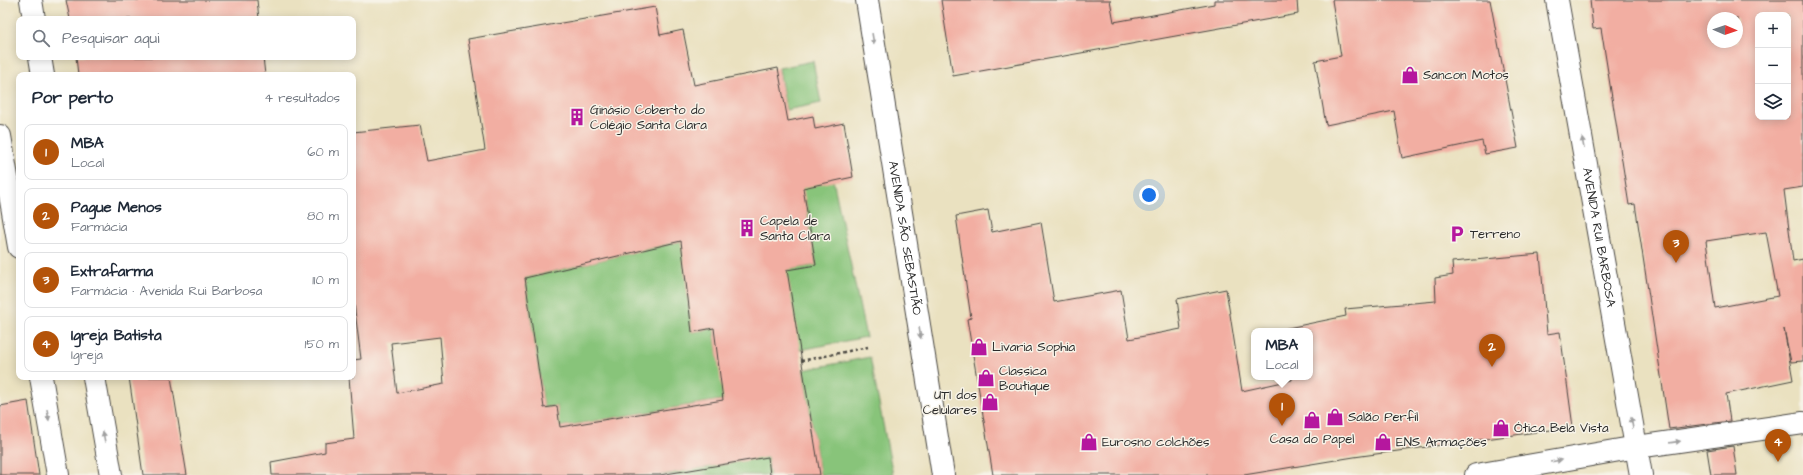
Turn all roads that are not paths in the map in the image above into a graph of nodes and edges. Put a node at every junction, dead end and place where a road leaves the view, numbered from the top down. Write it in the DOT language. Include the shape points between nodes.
graph roads {
  1 [pos="31,0"];
  2 [pos="867,0"];
  3 [pos="1557,0"];
  4 [pos="34,16"];
  5 [pos="40,60"];
  6 [pos="42,72"];
  7 [pos="0,136"];
  8 [pos="16,229"];
  9 [pos="42,380"];
  10 [pos="95,380"];
  11 [pos="1803,423"];
  12 [pos="1637,447"];
  13 [pos="58,475"];
  14 [pos="111,475"];
  15 [pos="943,475"];
  16 [pos="1476,475"];
  17 [pos="1641,475"];
  1 -- 4 [label="main road"];
  2 -- 15 [label="main road, AVENIDA SÃO SEBASTIÃO, one-way"];
  12 -- 3 [label="main road, AVENIDA RUI BARBOSA, one-way"];
  5 -- 6 [label="main road"];
  7 -- 8 [label="main road"];
  9 -- 13 [label="main road, one-way"];
  14 -- 10 [label="main road, one-way"];
  12 -- 11 [label="main road, one-way"];
  16 -- 12 [label="main road, one-way"];
  12 -- 17 [label="main road, AVENIDA RUI BARBOSA"];
}
